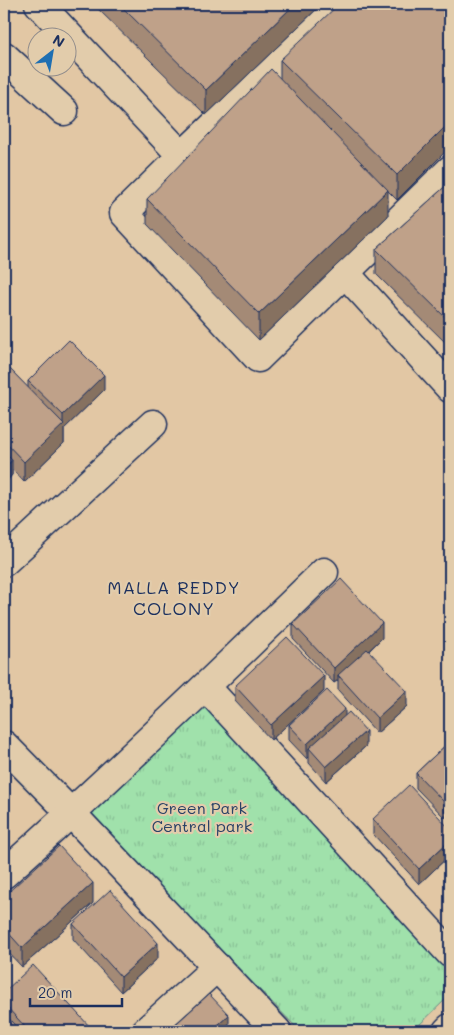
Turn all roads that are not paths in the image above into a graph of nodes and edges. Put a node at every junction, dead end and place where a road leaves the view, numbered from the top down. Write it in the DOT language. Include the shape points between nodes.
graph roads {
  1 [pos="39,4"];
  2 [pos="340,4"];
  3 [pos="4,56"];
  4 [pos="64,111"];
  5 [pos="182,156"];
  6 [pos="450,170"];
  7 [pos="345,273"];
  8 [pos="450,388"];
  9 [pos="153,424"];
  10 [pos="4,562"];
  11 [pos="324,572"];
  12 [pos="206,687"];
  13 [pos="4,745"];
  14 [pos="72,813"];
  15 [pos="4,874"];
  16 [pos="450,953"];
  17 [pos="217,967"];
  18 [pos="450,1028"];
  19 [pos="146,1031"];
  20 [pos="277,1031"];
  21 [pos="446,1031"];
  1 -- 5 [label="street"];
  2 -- 5 [label="street"];
  3 -- 4 [label="street"];
  5 -- 7 [label="street" via="124,213 258,358"];
  6 -- 7 [label="street"];
  7 -- 8 [label="street"];
  9 -- 10 [label="street"];
  11 -- 12 [label="street"];
  12 -- 14 [label="street"];
  12 -- 16 [label="street"];
  13 -- 14 [label="street"];
  14 -- 15 [label="street"];
  14 -- 17 [label="street"];
  17 -- 19 [label="street"];
  17 -- 20 [label="street"];
  18 -- 21 [label="street"];
}
